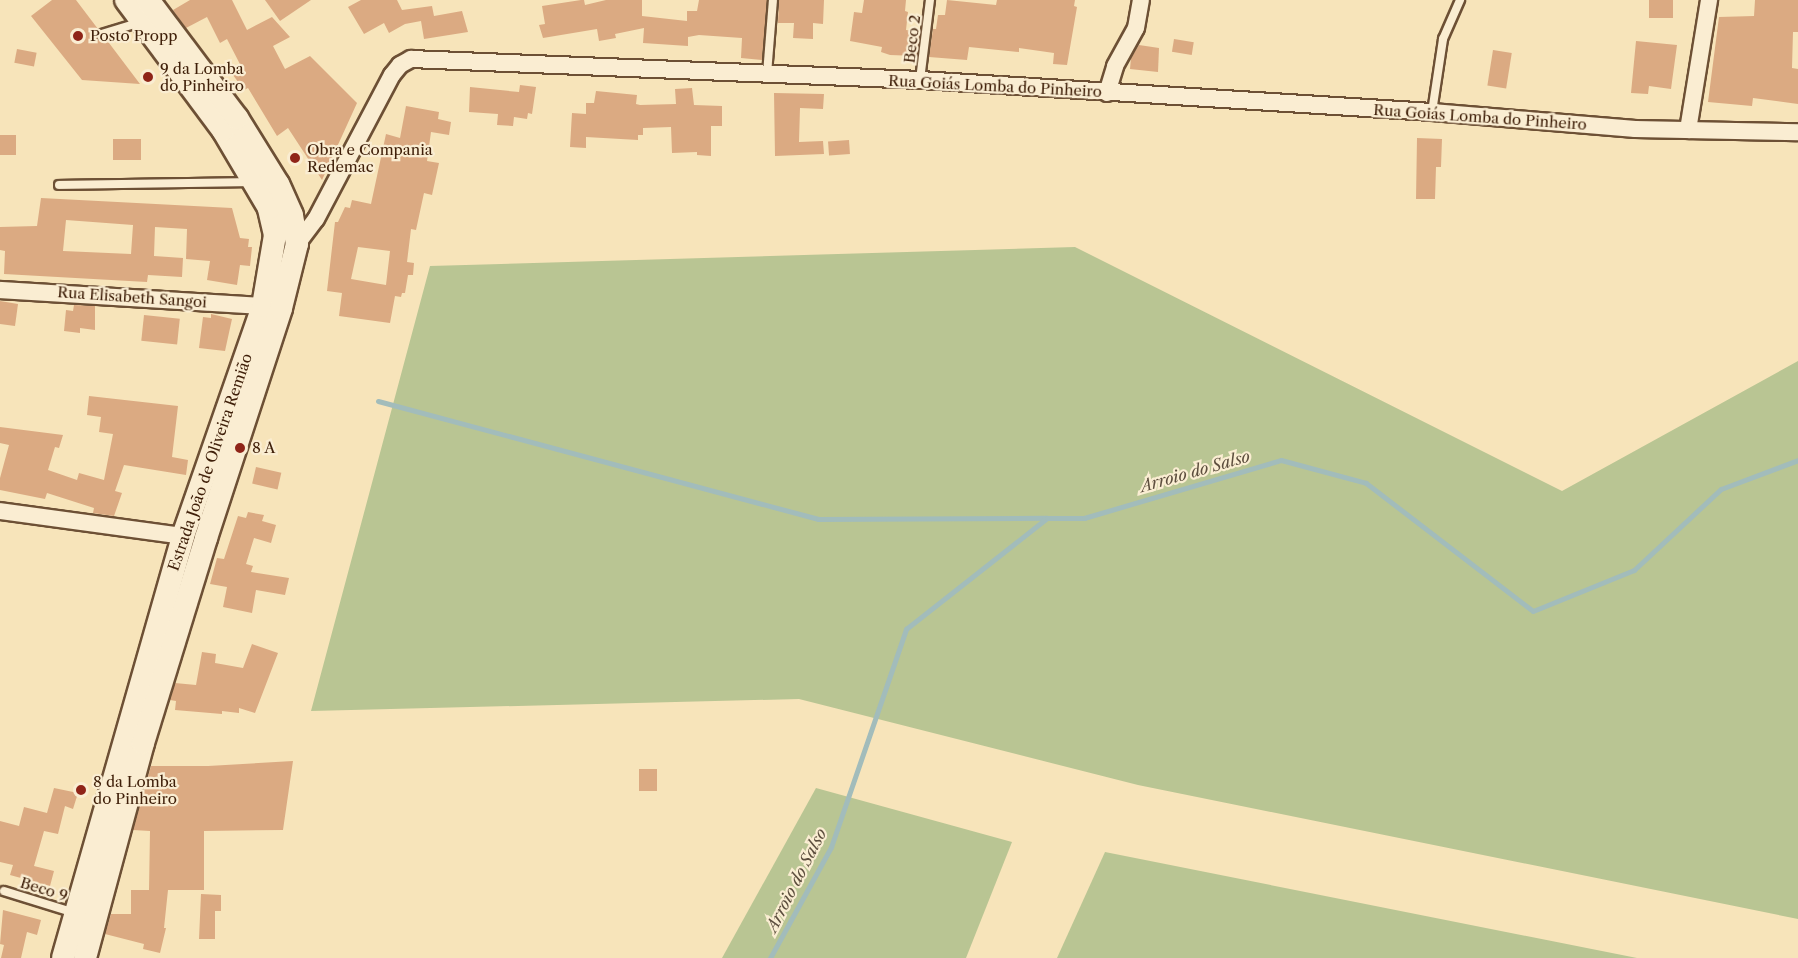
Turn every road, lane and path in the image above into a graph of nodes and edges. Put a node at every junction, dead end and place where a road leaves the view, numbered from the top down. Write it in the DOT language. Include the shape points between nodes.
graph roads {
  1 [pos="126,0"];
  2 [pos="773,0"];
  3 [pos="930,0"];
  4 [pos="1141,0"];
  5 [pos="1460,0"];
  6 [pos="1709,0"];
  7 [pos="149,6"];
  8 [pos="102,34"];
  9 [pos="767,76"];
  10 [pos="920,81"];
  11 [pos="1107,93"];
  12 [pos="1432,112"];
  13 [pos="1688,130"];
  14 [pos="1798,132"];
  15 [pos="255,182"];
  16 [pos="59,185"];
  17 [pos="297,244"];
  18 [pos="0,290"];
  19 [pos="264,306"];
  20 [pos="0,511"];
  21 [pos="183,536"];
  22 [pos="4,891"];
  23 [pos="75,913"];
  24 [pos="63,958"];
  25 [pos="85,958"];
  1 -- 7 [label="main road, Estrada João de Oliveira Remião"];
  2 -- 9 [label="lane"];
  3 -- 10 [label="lane, Beco 2"];
  4 -- 11 [label="street" via="1137,28 1115,66"];
  5 -- 12 [label="lane" via="1443,39"];
  6 -- 13 [label="street"];
  7 -- 8 [label="lane"];
  7 -- 15 [label="main road, Estrada João de Oliveira Remião"];
  7 -- 17 [label="main road, Estrada João de Oliveira Remião" via="237,118 278,184 292,215"];
  9 -- 10 [label="street, Rua Goiás Lomba do Pinheiro"];
  9 -- 17 [label="street, Rua Goiás Lomba do Pinheiro" via="411,59 392,75 316,219"];
  10 -- 11 [label="street, Rua Goiás Lomba do Pinheiro"];
  11 -- 12 [label="street, Rua Goiás Lomba do Pinheiro"];
  12 -- 13 [label="street, Rua Goiás Lomba do Pinheiro"];
  13 -- 14 [label="street, Rua Goiás Lomba do Pinheiro"];
  15 -- 16 [label="lane"];
  15 -- 19 [label="main road, Estrada João de Oliveira Remião" via="269,208 275,235"];
  17 -- 25 [label="main road, Estrada João de Oliveira Remião" via="281,308 143,743"];
  18 -- 19 [label="street, Rua Elisabeth Sangoi"];
  19 -- 21 [label="main road, Estrada João de Oliveira Remião"];
  20 -- 21 [label="street"];
  21 -- 23 [label="main road, Estrada João de Oliveira Remião"];
  22 -- 23 [label="lane, Beco 9"];
  23 -- 24 [label="main road, Estrada João de Oliveira Remião"];
}
